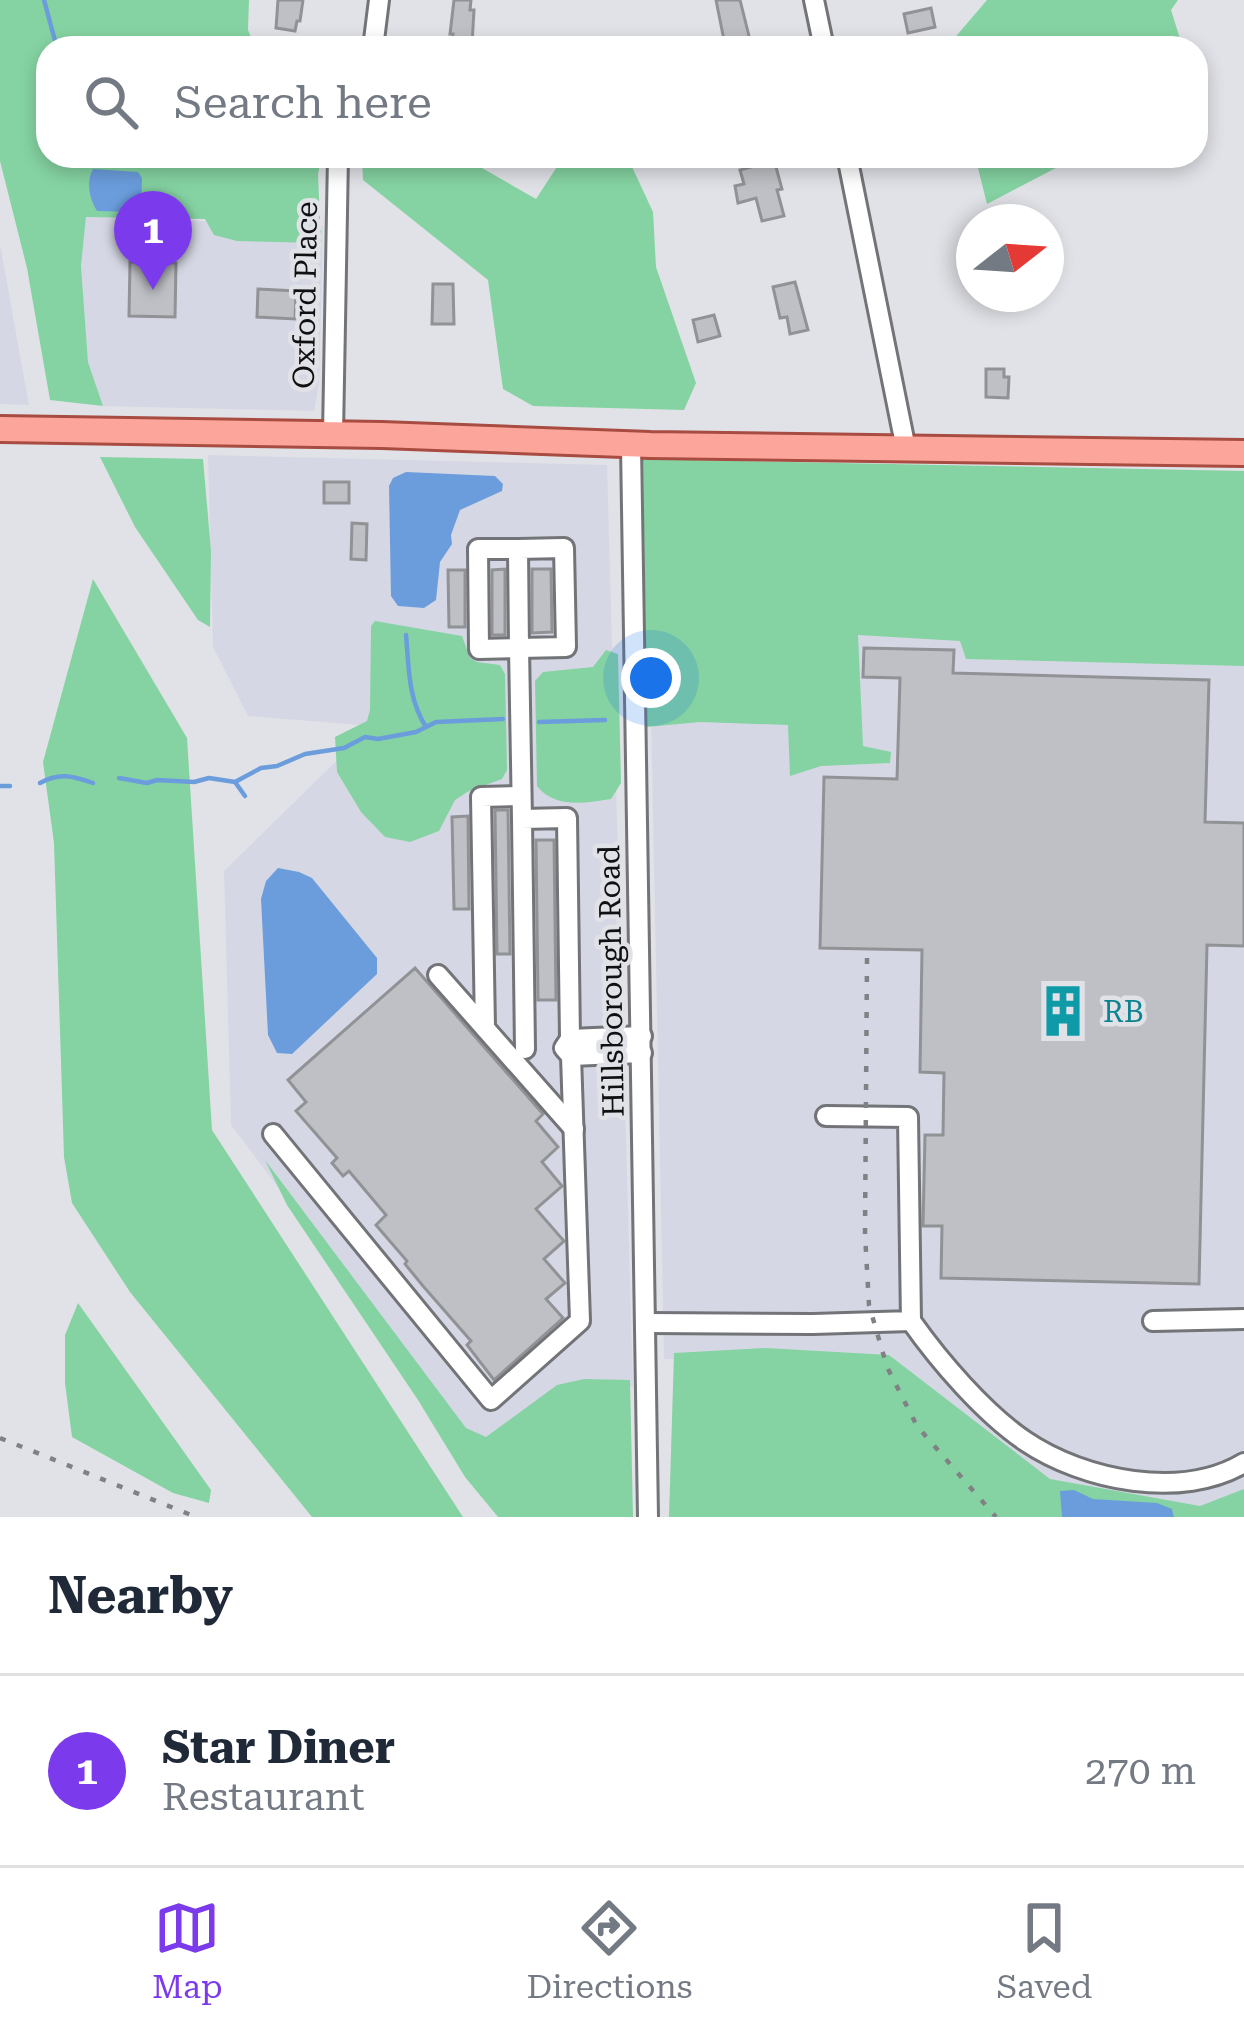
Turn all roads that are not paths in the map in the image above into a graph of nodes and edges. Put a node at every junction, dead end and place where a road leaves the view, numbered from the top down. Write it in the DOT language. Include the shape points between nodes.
graph roads {
  1 [pos="379,0"];
  2 [pos="814,0"];
  3 [pos="374,36"];
  4 [pos="822,36"];
  5 [pos="338,168"];
  6 [pos="849,168"];
  7 [pos="0,429"];
  8 [pos="333,434"];
  9 [pos="631,445"];
  10 [pos="906,449"];
  11 [pos="1244,453"];
  12 [pos="518,549"];
  13 [pos="519,648"];
  14 [pos="521,796"];
  15 [pos="522,818"];
  16 [pos="438,975"];
  17 [pos="485,1028"];
  18 [pos="642,1045"];
  19 [pos="568,1048"];
  20 [pos="525,1049"];
  21 [pos="505,1050"];
  22 [pos="826,1116"];
  23 [pos="574,1129"];
  24 [pos="273,1134"];
  25 [pos="1244,1319"];
  26 [pos="911,1321"];
  27 [pos="1153,1321"];
  28 [pos="647,1323"];
  29 [pos="1244,1463"];
  30 [pos="649,1517"];
  1 -- 3 [label="street"];
  2 -- 4 [label="street"];
  5 -- 8 [label="street, Oxford Place"];
  6 -- 10 [label="street"];
  7 -- 8 [label="main road"];
  8 -- 9 [label="main road"];
  9 -- 10 [label="main road"];
  9 -- 18 [label="street, Hillsborough Road"];
  10 -- 11 [label="main road"];
  12 -- 13 [label="street"];
  12 -- 13 [label="street" via="478,549 479,649"];
  12 -- 13 [label="street" via="564,548 566,647"];
  13 -- 14 [label="street"];
  14 -- 15 [label="street"];
  14 -- 17 [label="street" via="481,797"];
  15 -- 19 [label="street" via="567,818"];
  15 -- 20 [label="street"];
  16 -- 17 [label="street"];
  17 -- 21 [label="street"];
  18 -- 19 [label="street"];
  18 -- 28 [label="street, Hillsborough Road"];
  19 -- 20 [label="street"];
  19 -- 23 [label="street"];
  20 -- 21 [label="street"];
  21 -- 23 [label="street"];
  22 -- 26 [label="street" via="908,1117"];
  23 -- 24 [label="street" via="580,1321 490,1400"];
  25 -- 27 [label="street"];
  26 -- 28 [label="street"];
  26 -- 29 [label="street" via="1004,1425 1068,1463 1155,1484 1223,1476"];
  28 -- 30 [label="street, Hillsborough Road"];
}
